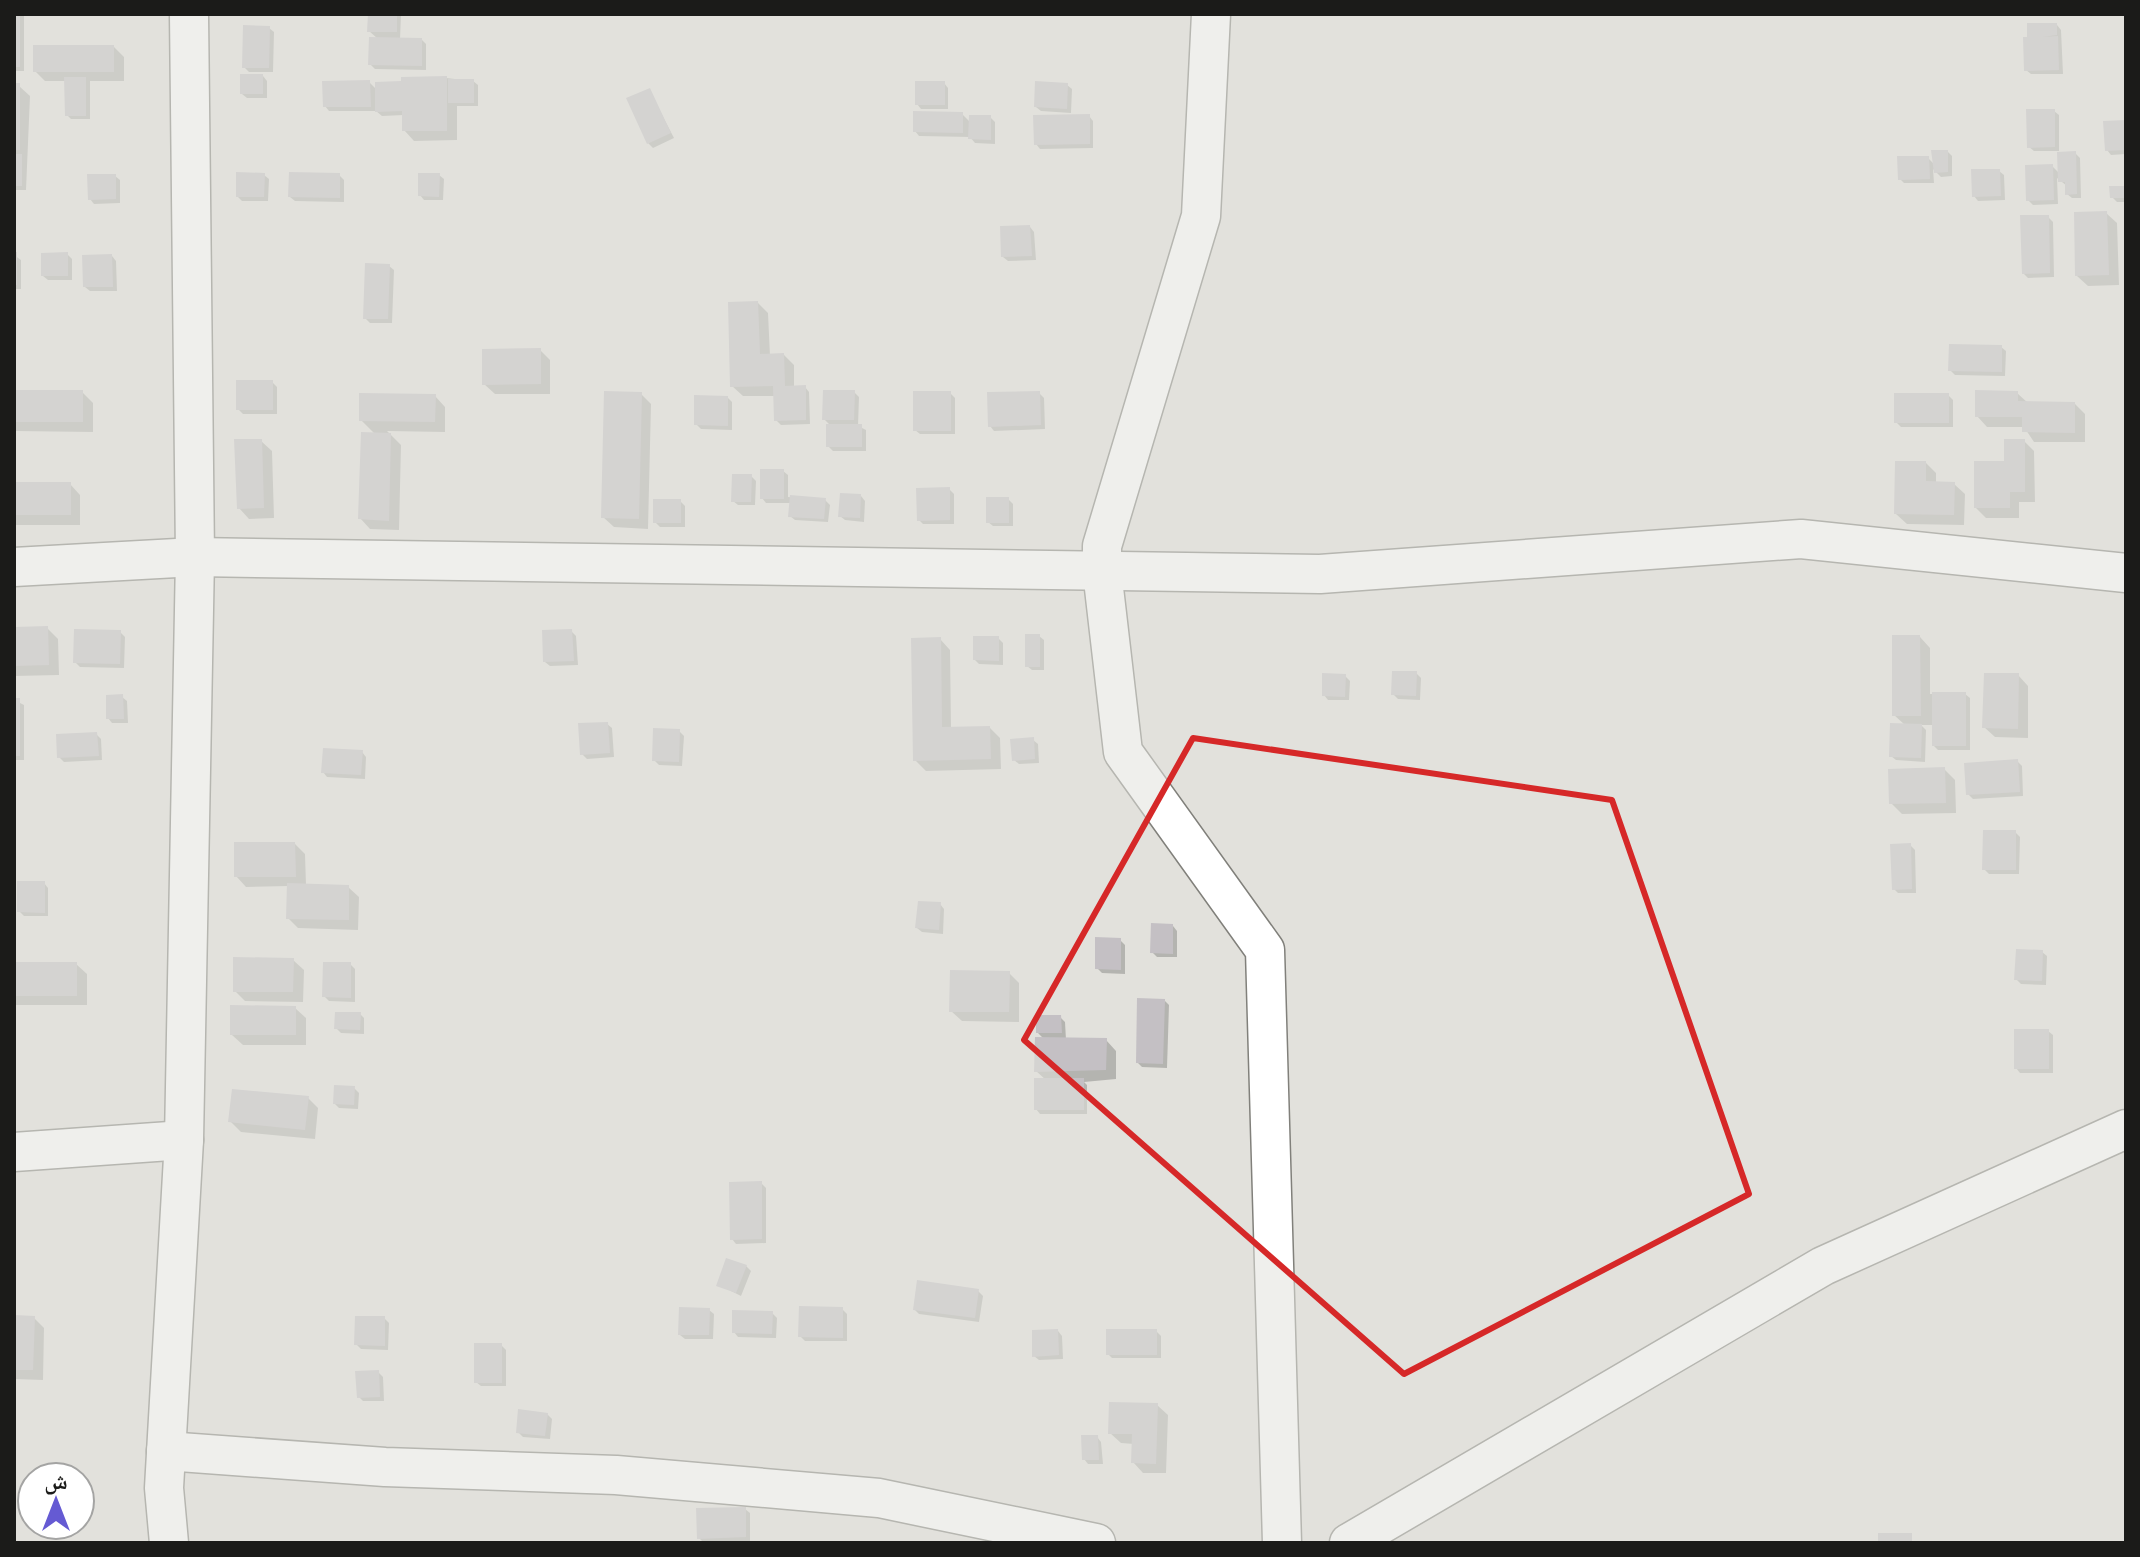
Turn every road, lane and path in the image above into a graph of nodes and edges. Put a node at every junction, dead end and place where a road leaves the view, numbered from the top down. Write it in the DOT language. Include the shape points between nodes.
graph roads {
  1 [pos="189,14"];
  2 [pos="1211,14"];
  3 [pos="195,557"];
  4 [pos="14,567"];
  5 [pos="1102,571"];
  6 [pos="2126,573"];
  7 [pos="2126,1129"];
  8 [pos="184,1140"];
  9 [pos="14,1152"];
  10 [pos="166,1451"];
  11 [pos="169,1543"];
  12 [pos="1096,1543"];
  13 [pos="1282,1543"];
  14 [pos="1349,1543"];
  1 -- 3 [label="street"];
  2 -- 5 [label="street" via="1201,216 1102,546"];
  3 -- 4 [label="street"];
  3 -- 5 [label="street"];
  3 -- 8 [label="street"];
  5 -- 6 [label="street" via="1320,574 1801,539"];
  5 -- 13 [label="street" via="1123,752 1265,950"];
  7 -- 14 [label="street" via="1823,1266"];
  8 -- 9 [label="street"];
  8 -- 10 [label="street"];
  10 -- 11 [label="street"];
  10 -- 12 [label="street" via="385,1467 616,1475 879,1498"];
}
